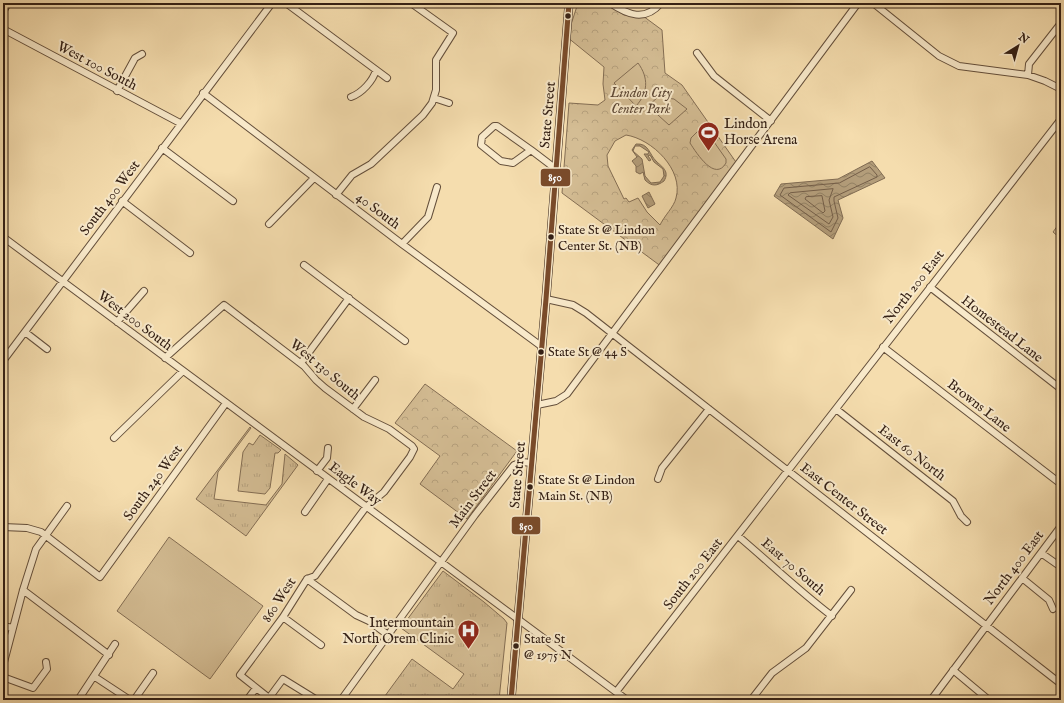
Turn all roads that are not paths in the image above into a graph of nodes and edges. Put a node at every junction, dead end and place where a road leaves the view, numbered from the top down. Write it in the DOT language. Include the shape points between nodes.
graph roads {
  1 [pos="8,3"];
  2 [pos="272,3"];
  3 [pos="286,3"];
  4 [pos="411,3"];
  5 [pos="569,3"];
  6 [pos="610,3"];
  7 [pos="661,3"];
  8 [pos="858,3"];
  9 [pos="873,3"];
  10 [pos="3,12"];
  11 [pos="1061,22"];
  12 [pos="3,29"];
  13 [pos="142,54"];
  14 [pos="697,54"];
  15 [pos="376,70"];
  16 [pos="1028,75"];
  17 [pos="387,78"];
  18 [pos="1061,89"];
  19 [pos="117,91"];
  20 [pos="203,93"];
  21 [pos="352,97"];
  22 [pos="434,98"];
  23 [pos="449,103"];
  24 [pos="1061,119"];
  25 [pos="771,120"];
  26 [pos="180,123"];
  27 [pos="162,148"];
  28 [pos="531,150"];
  29 [pos="556,169"];
  30 [pos="314,178"];
  31 [pos="437,187"];
  32 [pos="336,195"];
  33 [pos="233,201"];
  34 [pos="122,202"];
  35 [pos="269,224"];
  36 [pos="3,237"];
  37 [pos="402,244"];
  38 [pos="190,253"];
  39 [pos="304,265"];
  40 [pos="63,281"];
  41 [pos="930,287"];
  42 [pos="144,291"];
  43 [pos="349,298"];
  44 [pos="546,299"];
  45 [pos="117,322"];
  46 [pos="25,332"];
  47 [pos="612,333"];
  48 [pos="406,341"];
  49 [pos="541,346"];
  50 [pos="883,347"];
  51 [pos="47,349"];
  52 [pos="165,358"];
  53 [pos="3,361"];
  54 [pos="301,363"];
  55 [pos="183,371"];
  56 [pos="375,380"];
  57 [pos="1061,389"];
  58 [pos="226,403"];
  59 [pos="536,405"];
  60 [pos="353,409"];
  61 [pos="709,409"];
  62 [pos="836,409"];
  63 [pos="254,424"];
  64 [pos="114,438"];
  65 [pos="328,448"];
  66 [pos="414,449"];
  67 [pos="532,463"];
  68 [pos="787,470"];
  69 [pos="317,471"];
  70 [pos="328,479"];
  71 [pos="658,479"];
  72 [pos="1061,484"];
  73 [pos="67,506"];
  74 [pos="366,507"];
  75 [pos="305,512"];
  76 [pos="967,522"];
  77 [pos="1061,526"];
  78 [pos="3,528"];
  79 [pos="46,536"];
  80 [pos="738,536"];
  81 [pos="1041,553"];
  82 [pos="442,563"];
  83 [pos="1061,568"];
  84 [pos="1022,578"];
  85 [pos="307,579"];
  86 [pos="23,590"];
  87 [pos="850,590"];
  88 [pos="1053,609"];
  89 [pos="832,616"];
  90 [pos="283,617"];
  91 [pos="518,620"];
  92 [pos="3,626"];
  93 [pos="986,626"];
  94 [pos="13,628"];
  95 [pos="388,635"];
  96 [pos="115,644"];
  97 [pos="321,645"];
  98 [pos="109,654"];
  99 [pos="46,662"];
  100 [pos="3,666"];
  101 [pos="953,670"];
  102 [pos="153,673"];
  103 [pos="3,677"];
  104 [pos="95,677"];
  105 [pos="1061,684"];
  106 [pos="256,688"];
  107 [pos="616,692"];
  108 [pos="78,700"];
  109 [pos="130,700"];
  110 [pos="134,700"];
  111 [pos="247,700"];
  112 [pos="317,700"];
  113 [pos="341,700"];
  114 [pos="511,700"];
  115 [pos="626,700"];
  116 [pos="751,700"];
  117 [pos="931,700"];
  118 [pos="988,700"];
  1 -- 10 [label="street"];
  2 -- 20 [label="street, South 400 West"];
  3 -- 15 [label="street"];
  4 -- 22 [label="street" via="453,33 436,60 437,84"];
  5 -- 29 [label="main road, State Street"];
  6 -- 7 [label="street" via="624,12 644,14 653,11"];
  8 -- 25 [label="street"];
  9 -- 16 [label="street" via="939,56 959,66"];
  11 -- 16 [label="street" via="1029,64"];
  12 -- 19 [label="street, West 100 South"];
  13 -- 19 [label="street" via="135,58"];
  14 -- 25 [label="street" via="714,76"];
  15 -- 17 [label="street"];
  15 -- 21 [label="street" via="364,89"];
  16 -- 18 [label="street"];
  19 -- 26 [label="street, West 100 South"];
  20 -- 26 [label="street, South 400 West"];
  20 -- 30 [label="street, 40 South"];
  22 -- 23 [label="street"];
  22 -- 32 [label="street" via="423,115 371,164 352,175"];
  24 -- 41 [label="street, North 200 East"];
  25 -- 47 [label="street"];
  26 -- 27 [label="street, South 400 West"];
  27 -- 33 [label="street"];
  27 -- 34 [label="street, South 400 West"];
  28 -- 28 [label="street" via="497,126 482,137 481,141 486,150 505,163 513,163"];
  28 -- 29 [label="street"];
  29 -- 44 [label="main road, State Street"];
  30 -- 32 [label="street, 40 South"];
  30 -- 35 [label="street"];
  31 -- 37 [label="street" via="428,217"];
  32 -- 37 [label="street, 40 South"];
  34 -- 38 [label="street"];
  34 -- 40 [label="street, South 400 West"];
  36 -- 40 [label="street, West 200 South"];
  37 -- 49 [label="street, 40 South"];
  39 -- 43 [label="street"];
  40 -- 45 [label="street, West 200 South"];
  40 -- 46 [label="street, South 400 West"];
  41 -- 50 [label="street, North 200 East"];
  41 -- 57 [label="street, Homestead Lane"];
  42 -- 45 [label="street"];
  43 -- 48 [label="street"];
  43 -- 54 [label="street"];
  44 -- 47 [label="street, East Center Street" via="573,305"];
  44 -- 49 [label="main road, State Street"];
  45 -- 52 [label="street, West 200 South"];
  46 -- 51 [label="street"];
  46 -- 53 [label="street, South 400 West"];
  47 -- 59 [label="street" via="567,394 556,401"];
  47 -- 61 [label="street, East Center Street"];
  49 -- 59 [label="main road, State Street"];
  50 -- 62 [label="street, North 200 East"];
  50 -- 72 [label="street, Browns Lane"];
  52 -- 54 [label="street, West 130 South" via="224,305"];
  52 -- 55 [label="street, West 200 South"];
  54 -- 60 [label="street, West 130 South" via="316,380"];
  55 -- 58 [label="street, West 200 South"];
  55 -- 64 [label="street"];
  56 -- 60 [label="street"];
  58 -- 63 [label="street, West 200 South"];
  58 -- 79 [label="street, South 240 West" via="100,577"];
  59 -- 67 [label="main road, State Street"];
  60 -- 66 [label="street, West 130 South" via="389,429"];
  61 -- 68 [label="street, East Center Street"];
  61 -- 71 [label="street" via="662,468"];
  62 -- 68 [label="street, North 200 East"];
  62 -- 76 [label="street, East 60 North" via="953,501"];
  63 -- 69 [label="street, Eagle Way"];
  65 -- 69 [label="street" via="327,458"];
  66 -- 74 [label="street, 860 West" via="384,492"];
  67 -- 82 [label="street, Main Street" via="522,462 514,465"];
  67 -- 91 [label="main road, State Street"];
  68 -- 80 [label="street, South 200 East"];
  68 -- 93 [label="street, East Center Street"];
  69 -- 70 [label="street, Eagle Way"];
  70 -- 74 [label="street, Eagle Way"];
  70 -- 75 [label="street"];
  73 -- 79 [label="street"];
  74 -- 82 [label="street, Eagle Way"];
  74 -- 85 [label="street, 860 West" via="315,576"];
  77 -- 81 [label="street, North 400 East"];
  78 -- 79 [label="street" via="31,529"];
  79 -- 86 [label="street" via="36,549"];
  80 -- 89 [label="street, East 70 South" via="796,588"];
  80 -- 107 [label="street, South 200 East"];
  81 -- 83 [label="street"];
  81 -- 84 [label="street, North 400 East"];
  82 -- 91 [label="street, Eagle Way"];
  82 -- 95 [label="street, Main Street"];
  84 -- 88 [label="street" via="1049,600"];
  84 -- 93 [label="street, North 400 East"];
  85 -- 90 [label="street, 860 West"];
  85 -- 95 [label="street"];
  86 -- 94 [label="street"];
  86 -- 98 [label="street"];
  87 -- 89 [label="street"];
  89 -- 116 [label="street" via="806,648 772,673"];
  90 -- 97 [label="street"];
  90 -- 106 [label="street, 860 West" via="240,676"];
  91 -- 107 [label="street, Eagle Way"];
  91 -- 114 [label="main road, State Street"];
  92 -- 94 [label="street"];
  93 -- 101 [label="street, North 400 East"];
  93 -- 105 [label="street, East Center Street"];
  94 -- 100 [label="street"];
  95 -- 113 [label="street, Main Street"];
  96 -- 98 [label="street"];
  98 -- 104 [label="street"];
  99 -- 103 [label="street" via="47,669 33,688"];
  101 -- 117 [label="street, North 400 East"];
  101 -- 118 [label="street"];
  102 -- 110 [label="street"];
  104 -- 108 [label="street"];
  104 -- 109 [label="street"];
  106 -- 111 [label="street"];
  106 -- 112 [label="street" via="269,698 283,679"];
  107 -- 115 [label="street, Eagle Way"];
}
